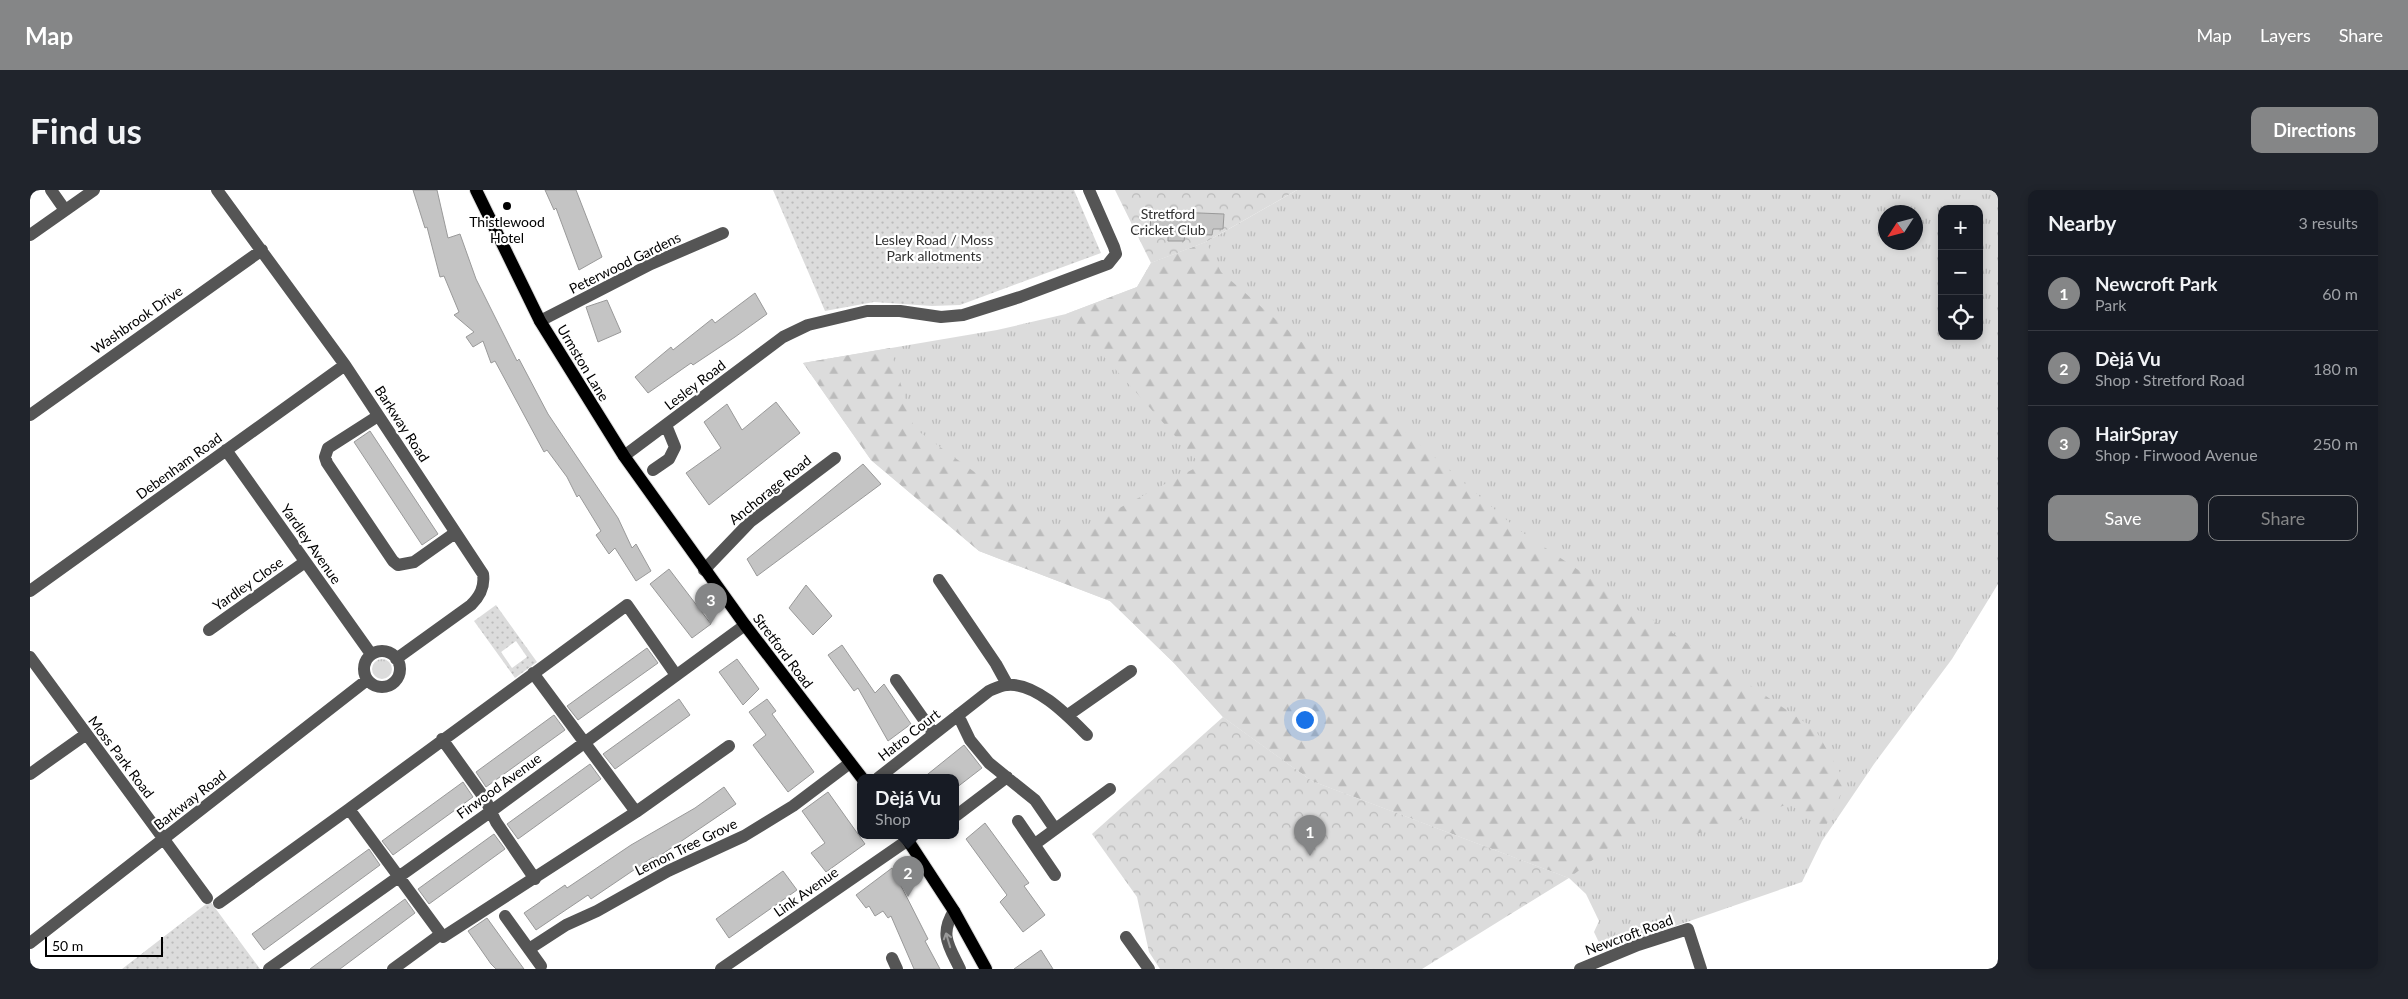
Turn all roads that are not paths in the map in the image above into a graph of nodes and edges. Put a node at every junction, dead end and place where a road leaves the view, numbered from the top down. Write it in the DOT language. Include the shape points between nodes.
graph roads {
  1 [pos="51,190"];
  2 [pos="94,190"];
  3 [pos="216,190"];
  4 [pos="476,190"];
  5 [pos="1089,190"];
  6 [pos="65,210"];
  7 [pos="723,233"];
  8 [pos="30,235"];
  9 [pos="262,250"];
  10 [pos="540,320"];
  11 [pos="345,365"];
  12 [pos="30,415"];
  13 [pos="378,416"];
  14 [pos="666,425"];
  15 [pos="226,450"];
  16 [pos="624,456"];
  17 [pos="835,458"];
  18 [pos="653,470"];
  19 [pos="455,533"];
  20 [pos="684,540"];
  21 [pos="305,562"];
  22 [pos="704,570"];
  23 [pos="939,580"];
  24 [pos="30,591"];
  25 [pos="744,625"];
  26 [pos="209,630"];
  27 [pos="371,654"];
  28 [pos="30,657"];
  29 [pos="396,659"];
  30 [pos="1131,671"];
  31 [pos="533,673"];
  32 [pos="676,675"];
  33 [pos="368,680"];
  34 [pos="896,680"];
  35 [pos="1008,684"];
  36 [pos="958,715"];
  37 [pos="1068,715"];
  38 [pos="934,734"];
  39 [pos="85,735"];
  40 [pos="1087,735"];
  41 [pos="442,740"];
  42 [pos="585,742"];
  43 [pos="729,746"];
  44 [pos="850,763"];
  45 [pos="30,774"];
  46 [pos="859,774"];
  47 [pos="883,774"];
  48 [pos="1007,777"];
  49 [pos="1110,789"];
  50 [pos="348,809"];
  51 [pos="490,812"];
  52 [pos="636,812"];
  53 [pos="959,813"];
  54 [pos="1018,821"];
  55 [pos="1055,830"];
  56 [pos="164,838"];
  57 [pos="905,839"];
  58 [pos="907,839"];
  59 [pos="1035,844"];
  60 [pos="1055,875"];
  61 [pos="400,876"];
  62 [pos="535,879"];
  63 [pos="954,911"];
  64 [pos="505,916"];
  65 [pos="441,934"];
  66 [pos="1126,937"];
  67 [pos="30,944"];
  68 [pos="529,949"];
  69 [pos="541,966"];
  70 [pos="273,968"];
  71 [pos="393,969"];
  72 [pos="722,969"];
  73 [pos="960,969"];
  74 [pos="986,969"];
  75 [pos="1148,969"];
  76 [pos="1580,969"];
  77 [pos="1700,969"];
  1 -- 6 [label="street"];
  2 -- 6 [label="street"];
  3 -- 9 [label="street, Barkway Road"];
  4 -- 10 [label="main road, Urmston Lane"];
  5 -- 14 [label="street, Lesley Road" via="1116,254 1108,264 963,315 941,317 900,311 867,311 808,325 783,338"];
  6 -- 8 [label="street"];
  7 -- 10 [label="street, Peterwood Gardens" via="651,264"];
  9 -- 11 [label="street, Barkway Road"];
  9 -- 12 [label="street, Washbrook Drive"];
  10 -- 16 [label="main road, Urmston Lane"];
  11 -- 13 [label="street, Barkway Road"];
  11 -- 15 [label="street, Debenham Road"];
  13 -- 19 [label="street, Barkway Road"];
  13 -- 19 [label="street" via="328,448 327,463 392,561 398,565 414,562"];
  14 -- 16 [label="street, Lesley Road"];
  14 -- 18 [label="street" via="675,448 669,459"];
  15 -- 21 [label="street, Yardley Avenue"];
  15 -- 24 [label="street, Debenham Road"];
  16 -- 20 [label="main road, Urmston Lane"];
  17 -- 22 [label="street, Anchorage Road" via="750,522"];
  19 -- 29 [label="street, Barkway Road" via="483,574 481,594 471,605"];
  20 -- 22 [label="main road, Stretford Road"];
  21 -- 26 [label="street, Yardley Close"];
  21 -- 27 [label="street, Yardley Avenue"];
  22 -- 25 [label="main road, Stretford Road"];
  23 -- 35 [label="street"];
  25 -- 32 [label="street, Firwood Avenue"];
  25 -- 44 [label="main road, Stretford Road"];
  27 -- 29 [label="street" via="388,652"];
  27 -- 33 [label="street" via="364,669"];
  28 -- 39 [label="street, Moss Park Road"];
  29 -- 33 [label="street" via="399,671 389,685 378,686"];
  30 -- 37 [label="street"];
  31 -- 32 [label="street" via="627,605"];
  31 -- 41 [label="street"];
  31 -- 42 [label="street"];
  32 -- 42 [label="street, Firwood Avenue"];
  33 -- 56 [label="street, Barkway Road"];
  34 -- 38 [label="street"];
  35 -- 36 [label="street, Hatro Court" via="989,691"];
  35 -- 37 [label="street" via="1041,695"];
  36 -- 38 [label="street, Hatro Court"];
  36 -- 48 [label="street, Hatro Court" via="976,748"];
  37 -- 40 [label="street"];
  38 -- 47 [label="street, Hatro Court"];
  39 -- 45 [label="street"];
  39 -- 56 [label="street, Moss Park Road"];
  41 -- 50 [label="street"];
  41 -- 51 [label="street" via="485,799"];
  42 -- 51 [label="street, Firwood Avenue"];
  42 -- 52 [label="street"];
  43 -- 52 [label="street"];
  44 -- 46 [label="main road, Stretford Road"];
  44 -- 68 [label="street, Lemon Tree Grove" via="793,806 744,836 668,871 566,925"];
  48 -- 53 [label="street"];
  48 -- 55 [label="street, Hatro Court" via="1036,800"];
  49 -- 55 [label="street"];
  50 -- 56 [label="street, Moss Park Road" via="213,900"];
  50 -- 61 [label="street"];
  51 -- 61 [label="street, Firwood Avenue"];
  51 -- 62 [label="street"];
  52 -- 62 [label="street"];
  54 -- 59 [label="street"];
  55 -- 59 [label="street"];
  56 -- 67 [label="street, Barkway Road"];
  57 -- 72 [label="street, Link Avenue"];
  58 -- 63 [label="main road"];
  59 -- 60 [label="street"];
  61 -- 65 [label="street"];
  61 -- 70 [label="street, Firwood Avenue"];
  62 -- 65 [label="street" via="443,937"];
  73 -- 63 [label="street, one-way" via="945,932 946,923"];
  63 -- 74 [label="main road"];
  64 -- 68 [label="street"];
  65 -- 71 [label="street"];
  66 -- 75 [label="street"];
  68 -- 69 [label="street"];
  76 -- 77 [label="street, Newcroft Road" via="1688,929"];
}
